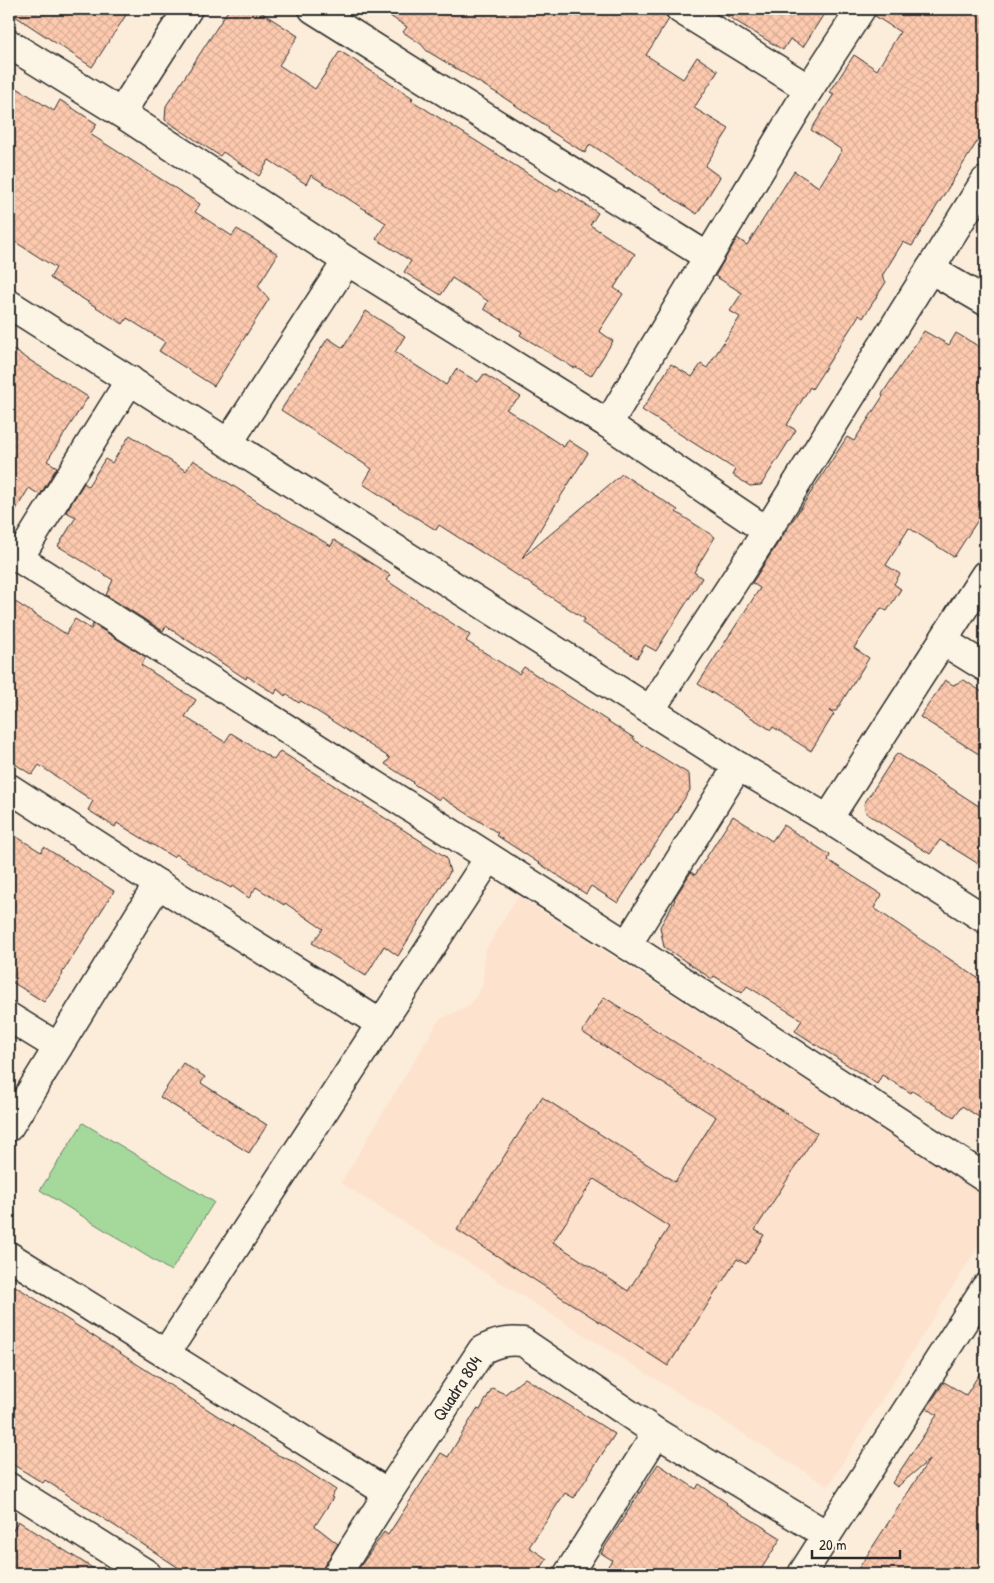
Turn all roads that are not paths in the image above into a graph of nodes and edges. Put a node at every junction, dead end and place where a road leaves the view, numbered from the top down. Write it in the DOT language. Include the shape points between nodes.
graph roads {
  1 [pos="188,9"];
  2 [pos="313,9"];
  3 [pos="680,9"];
  4 [pos="861,9"];
  5 [pos="9,44"];
  6 [pos="809,89"];
  7 [pos="121,113"];
  8 [pos="985,181"];
  9 [pos="708,257"];
  10 [pos="347,260"];
  11 [pos="930,269"];
  12 [pos="985,301"];
  13 [pos="9,304"];
  14 [pos="130,380"];
  15 [pos="608,424"];
  16 [pos="229,442"];
  17 [pos="767,531"];
  18 [pos="14,555"];
  19 [pos="985,575"];
  20 [pos="943,641"];
  21 [pos="985,667"];
  22 [pos="650,709"];
  23 [pos="738,766"];
  24 [pos="9,788"];
  25 [pos="828,819"];
  26 [pos="489,858"];
  27 [pos="158,884"];
  28 [pos="985,919"];
  29 [pos="627,945"];
  30 [pos="9,1017"];
  31 [pos="381,1024"];
  32 [pos="58,1047"];
  33 [pos="9,1127"];
  34 [pos="985,1178"];
  35 [pos="9,1256"];
  36 [pos="985,1288"];
  37 [pos="166,1353"];
  38 [pos="657,1433"];
  39 [pos="9,1487"];
  40 [pos="388,1493"];
  41 [pos="827,1535"];
  42 [pos="147,1574"];
  43 [pos="338,1574"];
  44 [pos="568,1574"];
  45 [pos="802,1574"];
  1 -- 7 [label="street"];
  2 -- 9 [label="street"];
  3 -- 6 [label="street"];
  4 -- 6 [label="street"];
  5 -- 7 [label="street"];
  6 -- 9 [label="street"];
  7 -- 10 [label="street"];
  8 -- 11 [label="street"];
  9 -- 15 [label="street"];
  10 -- 15 [label="street"];
  10 -- 16 [label="street"];
  11 -- 12 [label="street"];
  11 -- 17 [label="street"];
  13 -- 14 [label="street"];
  14 -- 16 [label="street"];
  14 -- 18 [label="street"];
  15 -- 17 [label="street"];
  16 -- 22 [label="street"];
  17 -- 22 [label="street"];
  18 -- 26 [label="street"];
  19 -- 20 [label="street"];
  20 -- 21 [label="street"];
  20 -- 25 [label="street"];
  22 -- 23 [label="street"];
  23 -- 25 [label="street"];
  23 -- 29 [label="street"];
  24 -- 27 [label="street"];
  25 -- 28 [label="street"];
  26 -- 29 [label="street"];
  26 -- 31 [label="street"];
  27 -- 31 [label="street"];
  27 -- 32 [label="street"];
  29 -- 34 [label="street"];
  30 -- 32 [label="street"];
  31 -- 37 [label="street"];
  32 -- 33 [label="street"];
  35 -- 37 [label="street"];
  36 -- 41 [label="street"];
  37 -- 40 [label="street"];
  38 -- 40 [label="street, Quadra 804" via="523,1342 496,1343 482,1350"];
  38 -- 41 [label="street, Quadra 804"];
  38 -- 44 [label="street"];
  39 -- 42 [label="street"];
  40 -- 43 [label="street, Quadra 804"];
  41 -- 45 [label="street"];
}
